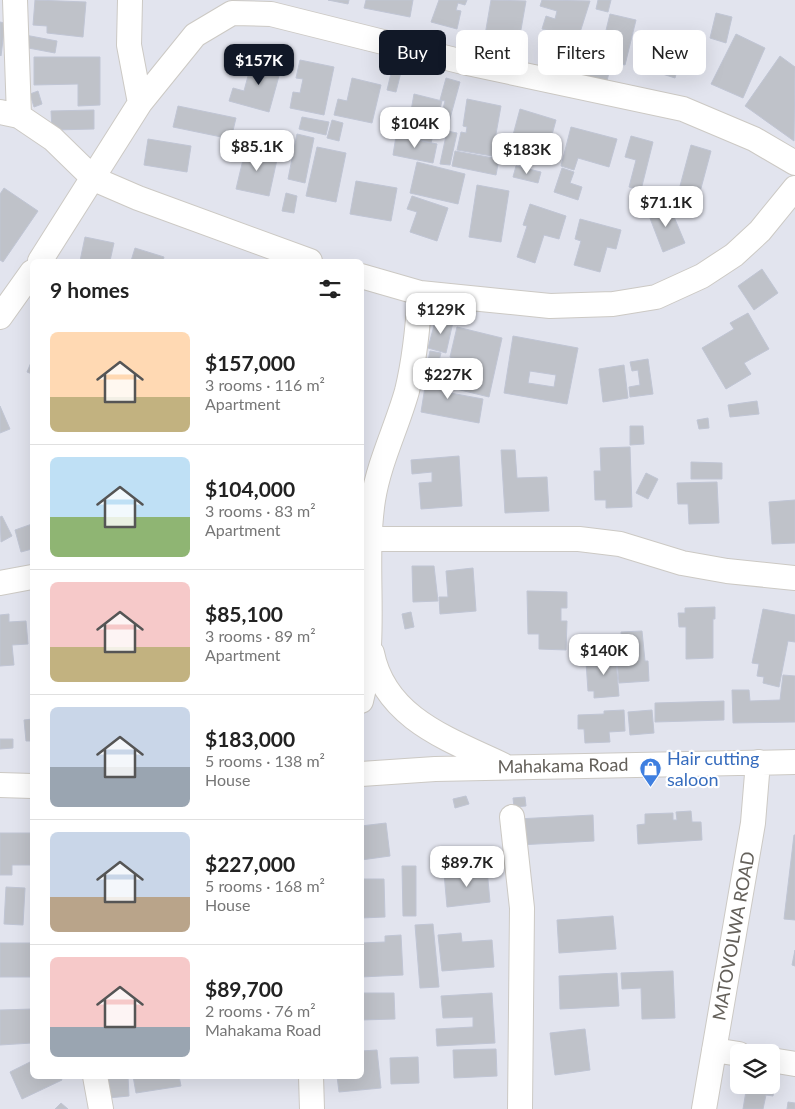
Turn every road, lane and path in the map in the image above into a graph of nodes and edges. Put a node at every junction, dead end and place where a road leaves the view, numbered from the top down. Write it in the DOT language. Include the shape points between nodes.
graph roads {
  1 [pos="15,0"];
  2 [pos="130,0"];
  3 [pos="140,103"];
  4 [pos="10,114"];
  5 [pos="795,163"];
  6 [pos="94,179"];
  7 [pos="795,188"];
  8 [pos="41,259"];
  9 [pos="305,259"];
  10 [pos="30,275"];
  11 [pos="364,277"];
  12 [pos="420,292"];
  13 [pos="0,317"];
  14 [pos="366,538"];
  15 [pos="30,577"];
  16 [pos="795,578"];
  17 [pos="0,583"];
  18 [pos="369,641"];
  19 [pos="364,678"];
  20 [pos="758,762"];
  21 [pos="795,762"];
  22 [pos="506,767"];
  23 [pos="364,774"];
  24 [pos="0,785"];
  25 [pos="30,786"];
  26 [pos="512,817"];
  27 [pos="714,1050"];
  28 [pos="730,1053"];
  29 [pos="780,1062"];
  30 [pos="795,1064"];
  31 [pos="96,1079"];
  32 [pos="311,1079"];
  33 [pos="101,1109"];
  34 [pos="312,1109"];
  35 [pos="520,1109"];
  36 [pos="699,1109"];
  37 [pos="704,1109"];
  1 -- 4 [label="street"];
  2 -- 3 [label="street" via="129,45"];
  3 -- 5 [label="street" via="195,35 232,13 271,14 463,62 683,109 754,138"];
  3 -- 6 [label="street"];
  4 -- 6 [label="street" via="52,140"];
  6 -- 8 [label="street"];
  6 -- 9 [label="street"];
  7 -- 12 [label="street" via="760,231 734,255 702,276 656,297 613,304 550,306"];
  10 -- 13 [label="street"];
  11 -- 12 [label="street"];
  12 -- 14 [label="street" via="418,336 408,381 377,482"];
  14 -- 16 [label="street" via="580,538 620,544 682,563"];
  14 -- 18 [label="street"];
  15 -- 17 [label="street"];
  18 -- 19 [label="street"];
  18 -- 22 [label="street" via="376,673 393,701 430,730"];
  20 -- 21 [label="street, Mahakama Road"];
  20 -- 22 [label="street, Mahakama Road"];
  20 -- 27 [label="street, MATOVOLWA ROAD" via="753,823"];
  22 -- 23 [label="street, Mahakama Road"];
  24 -- 25 [label="street"];
  26 -- 35 [label="street" via="522,908"];
  27 -- 28 [label="street"];
  27 -- 37 [label="street, MATOVOLWA ROAD"];
  29 -- 30 [label="street"];
  31 -- 33 [label="street"];
  32 -- 34 [label="street"];
  36 -- 37 [label="street"];
}
